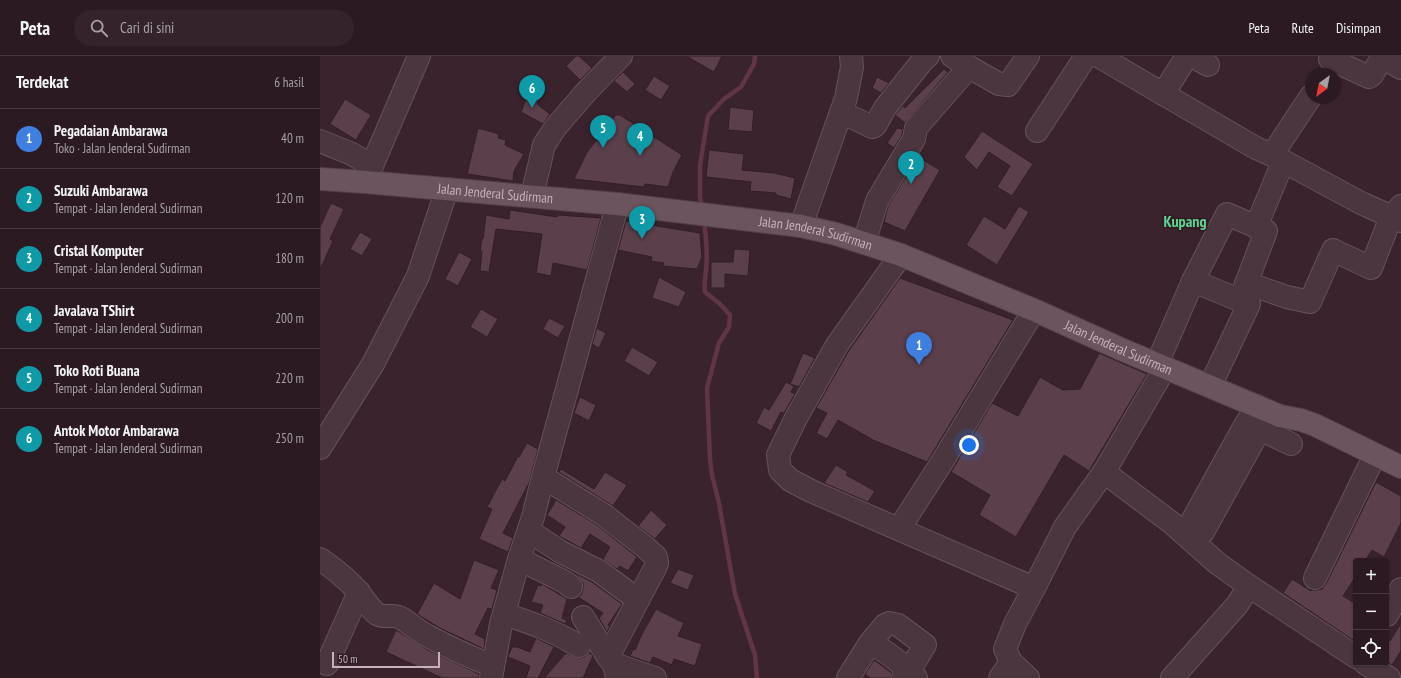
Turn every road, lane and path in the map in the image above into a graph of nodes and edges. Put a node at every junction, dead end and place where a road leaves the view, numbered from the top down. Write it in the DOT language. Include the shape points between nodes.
graph roads {
  1 [pos="419,56"];
  2 [pos="622,56"];
  3 [pos="851,56"];
  4 [pos="928,56"];
  5 [pos="1028,56"];
  6 [pos="1096,56"];
  7 [pos="1186,56"];
  8 [pos="961,62"];
  9 [pos="1328,63"];
  10 [pos="1401,68"];
  11 [pos="1164,94"];
  12 [pos="1307,104"];
  13 [pos="840,112"];
  14 [pos="1037,131"];
  15 [pos="320,141"];
  16 [pos="1278,159"];
  17 [pos="369,174"];
  18 [pos="320,179"];
  19 [pos="447,189"];
  20 [pos="532,196"];
  21 [pos="617,204"];
  22 [pos="1398,214"];
  23 [pos="801,226"];
  24 [pos="1256,227"];
  25 [pos="864,243"];
  26 [pos="901,256"];
  27 [pos="1193,281"];
  28 [pos="1243,292"];
  29 [pos="1034,310"];
  30 [pos="1161,366"];
  31 [pos="1210,386"];
  32 [pos="1280,416"];
  33 [pos="1254,419"];
  34 [pos="1291,444"];
  35 [pos="320,448"];
  36 [pos="1369,467"];
  37 [pos="1401,467"];
  38 [pos="1104,472"];
  39 [pos="543,477"];
  40 [pos="1401,482"];
  41 [pos="899,529"];
  42 [pos="529,531"];
  43 [pos="320,559"];
  44 [pos="519,559"];
  45 [pos="1315,578"];
  46 [pos="1249,586"];
  47 [pos="571,587"];
  48 [pos="1034,588"];
  49 [pos="1401,589"];
  50 [pos="359,592"];
  51 [pos="638,600"];
  52 [pos="1389,611"];
  53 [pos="504,614"];
  54 [pos="583,617"];
  55 [pos="870,642"];
  56 [pos="579,646"];
  57 [pos="1353,655"];
  58 [pos="327,664"];
  59 [pos="1401,664"];
  60 [pos="1370,666"];
  61 [pos="613,667"];
  62 [pos="1006,670"];
  63 [pos="492,672"];
  64 [pos="910,676"];
  65 [pos="655,678"];
  66 [pos="848,678"];
  67 [pos="1028,678"];
  68 [pos="1172,678"];
  69 [pos="1389,678"];
  70 [pos="1392,678"];
  1 -- 17 [label="street"];
  2 -- 20 [label="street" via="586,92 544,145"];
  3 -- 13 [label="street" via="852,67 846,98"];
  4 -- 13 [label="street" via="885,108 875,126 872,127"];
  5 -- 8 [label="street" via="1008,84 999,84"];
  6 -- 11 [label="street"];
  6 -- 14 [label="street"];
  7 -- 11 [label="street"];
  8 -- 25 [label="street" via="916,128 914,139 877,201"];
  9 -- 10 [label="street" via="1369,77 1381,59"];
  11 -- 16 [label="street"];
  12 -- 16 [label="street"];
  13 -- 23 [label="street"];
  15 -- 17 [label="street" via="352,154"];
  16 -- 22 [label="street" via="1361,203"];
  16 -- 24 [label="street"];
  17 -- 18 [label="main road, Jalan Jenderal Sudirman"];
  17 -- 19 [label="main road, Jalan Jenderal Sudirman"];
  19 -- 20 [label="main road, Jalan Jenderal Sudirman"];
  19 -- 35 [label="street" via="418,276 373,364"];
  20 -- 21 [label="main road, Jalan Jenderal Sudirman"];
  21 -- 23 [label="main road, Jalan Jenderal Sudirman"];
  21 -- 39 [label="street"];
  22 -- 28 [label="street" via="1371,268 1333,250 1310,302 1287,296"];
  23 -- 25 [label="main road, Jalan Jenderal Sudirman"];
  24 -- 27 [label="street" via="1227,214"];
  24 -- 28 [label="street" via="1266,231"];
  25 -- 26 [label="main road, Jalan Jenderal Sudirman"];
  26 -- 29 [label="main road, Jalan Jenderal Sudirman"];
  26 -- 41 [label="street" via="838,345 778,455 780,470 790,480 811,492"];
  27 -- 28 [label="street"];
  27 -- 30 [label="street"];
  28 -- 31 [label="street" via="1250,304"];
  29 -- 30 [label="main road, Jalan Jenderal Sudirman"];
  29 -- 41 [label="street"];
  30 -- 31 [label="main road, Jalan Jenderal Sudirman"];
  30 -- 38 [label="street"];
  31 -- 33 [label="main road, Jalan Jenderal Sudirman"];
  32 -- 33 [label="main road, Jalan Jenderal Sudirman"];
  32 -- 36 [label="main road, Jalan Jenderal Sudirman" via="1307,438"];
  32 -- 37 [label="main road, Jalan Jenderal Sudirman" via="1315,425"];
  33 -- 34 [label="street"];
  36 -- 40 [label="main road, Jalan Jenderal Sudirman"];
  36 -- 45 [label="street"];
  38 -- 46 [label="street"];
  38 -- 48 [label="street" via="1065,527"];
  39 -- 42 [label="street"];
  39 -- 51 [label="street" via="604,515 656,557 657,564"];
  41 -- 48 [label="street"];
  42 -- 44 [label="street"];
  42 -- 51 [label="street" via="561,552 599,571"];
  43 -- 50 [label="street"];
  44 -- 47 [label="street"];
  44 -- 53 [label="street"];
  46 -- 57 [label="street"];
  46 -- 68 [label="street" via="1236,605"];
  48 -- 62 [label="street" via="1007,642"];
  49 -- 52 [label="street"];
  50 -- 58 [label="street"];
  50 -- 63 [label="street" via="378,614 399,617"];
  51 -- 61 [label="street"];
  53 -- 56 [label="street" via="560,634"];
  53 -- 63 [label="street"];
  54 -- 61 [label="street"];
  55 -- 64 [label="street"];
  55 -- 64 [label="street" via="889,622 898,625 924,645"];
  55 -- 66 [label="street"];
  59 -- 70 [label="street"];
  60 -- 69 [label="street"];
  61 -- 65 [label="street"];
  62 -- 67 [label="street"];
}
